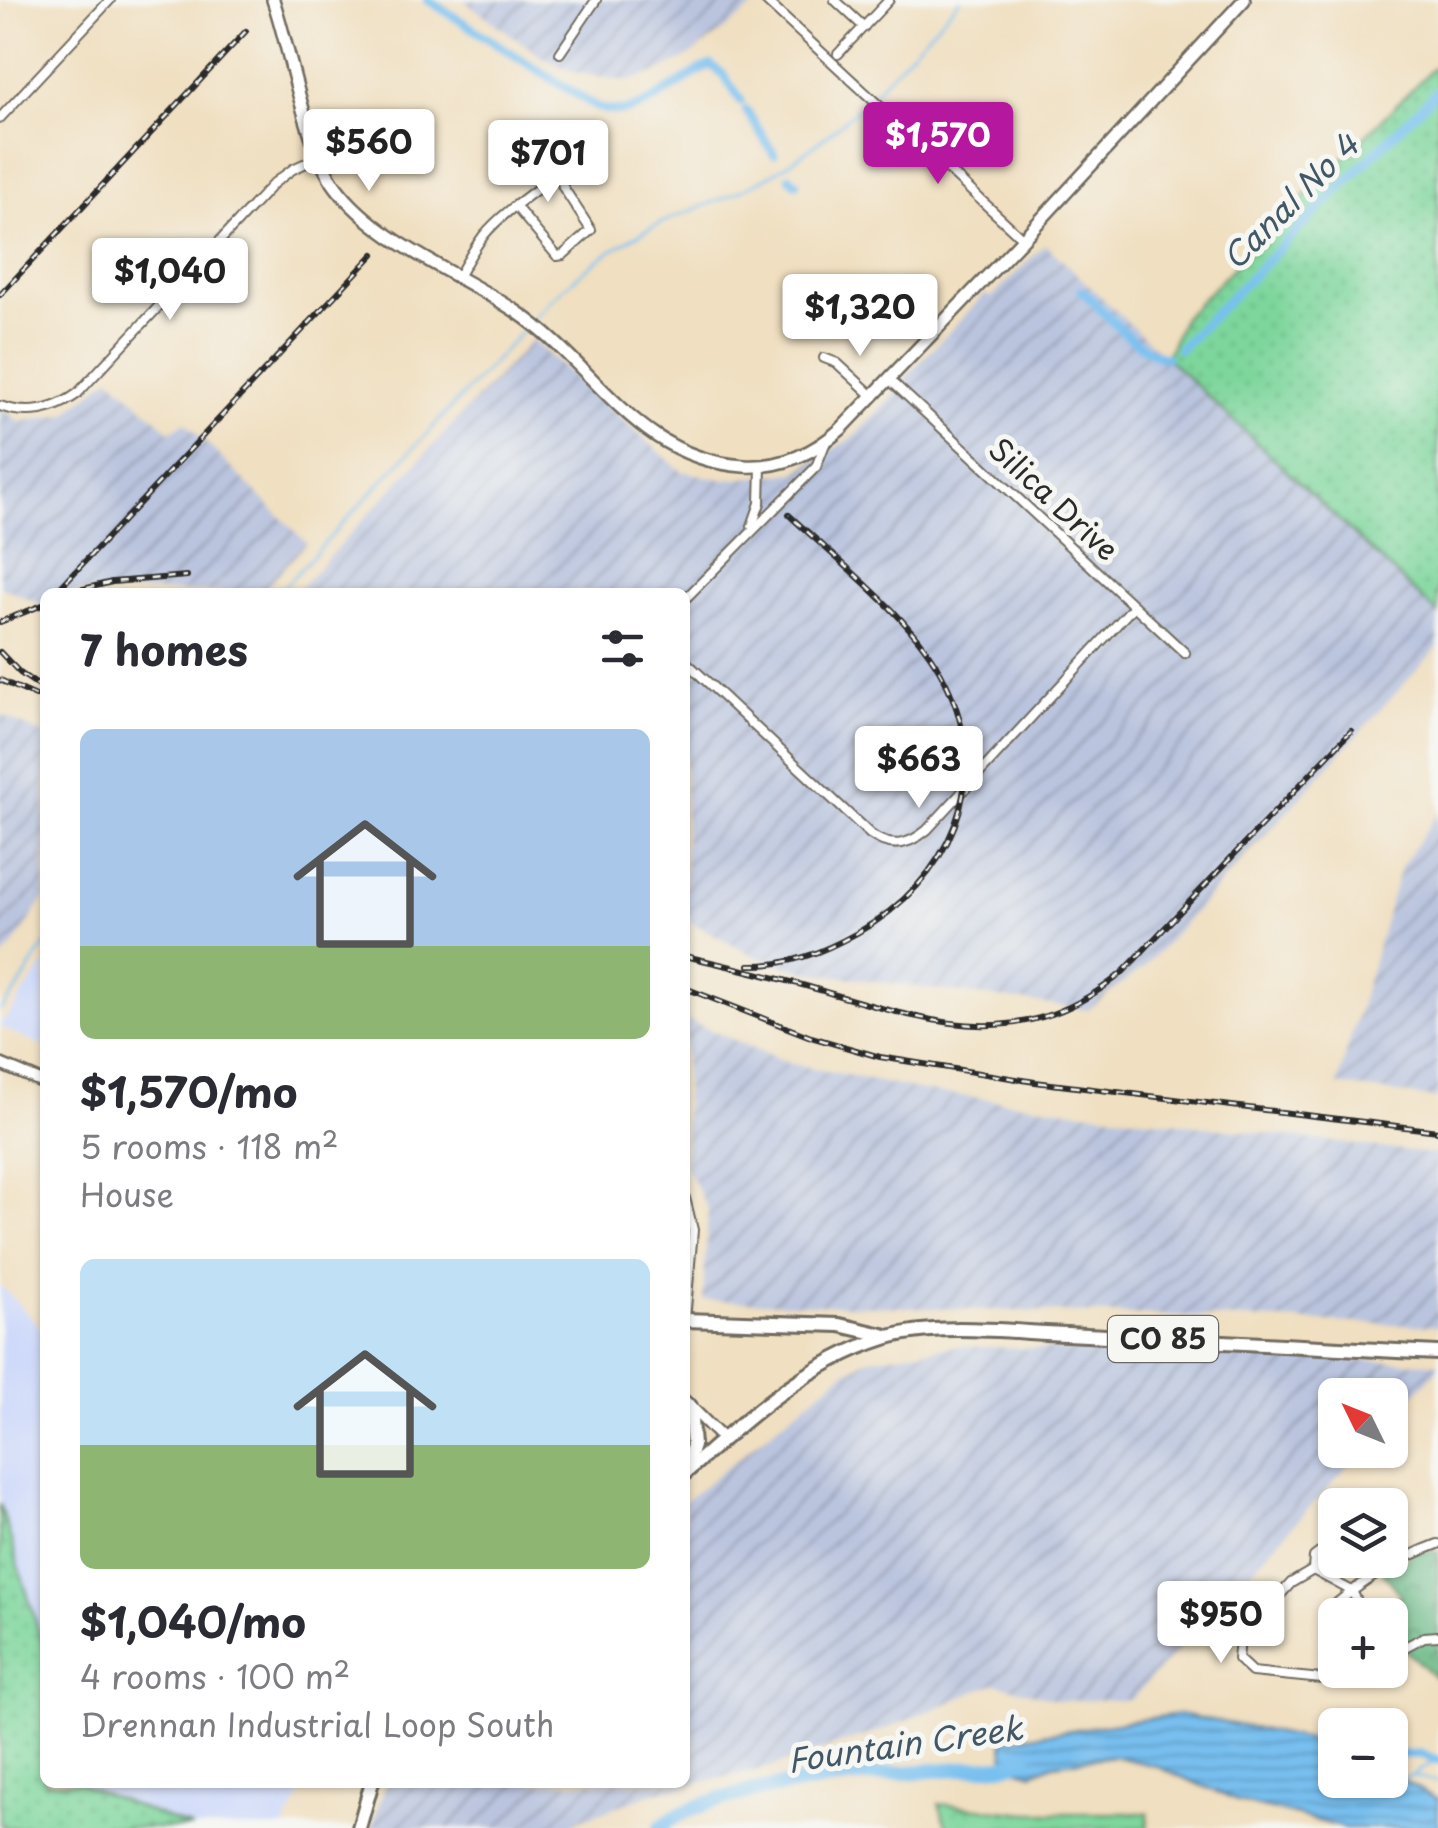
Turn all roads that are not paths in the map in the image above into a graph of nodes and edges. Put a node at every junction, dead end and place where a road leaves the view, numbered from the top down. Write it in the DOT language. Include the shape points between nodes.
graph roads {
  1 [pos="110,0"];
  2 [pos="274,0"];
  3 [pos="596,0"];
  4 [pos="765,0"];
  5 [pos="834,0"];
  6 [pos="889,0"];
  7 [pos="1244,0"];
  8 [pos="864,27"];
  9 [pos="560,53"];
  10 [pos="838,54"];
  11 [pos="0,118"];
  12 [pos="318,157"];
  13 [pos="516,207"];
  14 [pos="1023,239"];
  15 [pos="458,276"];
  16 [pos="824,358"];
  17 [pos="890,380"];
  18 [pos="874,397"];
  19 [pos="0,406"];
  20 [pos="826,442"];
  21 [pos="761,466"];
  22 [pos="750,530"];
  23 [pos="690,594"];
  24 [pos="1134,606"];
  25 [pos="1185,652"];
  26 [pos="690,665"];
  27 [pos="0,1064"];
  28 [pos="40,1081"];
  29 [pos="690,1216"];
  30 [pos="690,1270"];
  31 [pos="690,1320"];
  32 [pos="889,1337"];
  33 [pos="1438,1353"];
  34 [pos="690,1406"];
  35 [pos="690,1421"];
  36 [pos="723,1439"];
  37 [pos="690,1455"];
  38 [pos="690,1467"];
  39 [pos="1438,1544"];
  40 [pos="1318,1554"];
  41 [pos="1313,1570"];
  42 [pos="1352,1591"];
  43 [pos="1343,1598"];
  44 [pos="1356,1598"];
  45 [pos="1438,1636"];
  46 [pos="1408,1645"];
  47 [pos="1318,1679"];
  48 [pos="370,1788"];
  49 [pos="358,1828"];
  1 -- 11 [label="street"];
  2 -- 12 [label="main road"];
  3 -- 9 [label="street"];
  4 -- 14 [label="street"];
  5 -- 8 [label="street"];
  6 -- 8 [label="street"];
  7 -- 14 [label="main road"];
  8 -- 10 [label="street"];
  12 -- 15 [label="main road" via="360,214"];
  12 -- 19 [label="street" via="274,184 77,394 40,410"];
  13 -- 13 [label="street" via="559,172 591,230 557,256"];
  13 -- 15 [label="street" via="484,234"];
  14 -- 17 [label="main road"];
  15 -- 21 [label="main road" via="542,332 676,451 715,464"];
  16 -- 18 [label="street"];
  17 -- 18 [label="main road"];
  17 -- 24 [label="street, Silica Drive"];
  18 -- 20 [label="main road"];
  20 -- 21 [label="main road"];
  20 -- 22 [label="street" via="816,467"];
  21 -- 22 [label="street" via="760,503"];
  22 -- 23 [label="street"];
  24 -- 25 [label="street, Silica Drive"];
  24 -- 26 [label="street" via="927,830 904,844 870,834"];
  27 -- 28 [label="street"];
  29 -- 30 [label="street"];
  31 -- 32 [label="main road" via="840,1325"];
  32 -- 33 [label="main road, CO 85" via="1004,1332"];
  32 -- 36 [label="main road, CO 85" via="812,1373"];
  34 -- 36 [label="street"];
  35 -- 37 [label="main road"];
  36 -- 38 [label="main road, CO 85"];
  39 -- 42 [label="street"];
  40 -- 41 [label="street"];
  41 -- 42 [label="street"];
  41 -- 47 [label="street" via="1291,1582 1240,1639 1238,1658 1252,1672"];
  42 -- 43 [label="street"];
  42 -- 44 [label="street"];
  45 -- 46 [label="street"];
  48 -- 49 [label="main road"];
}
